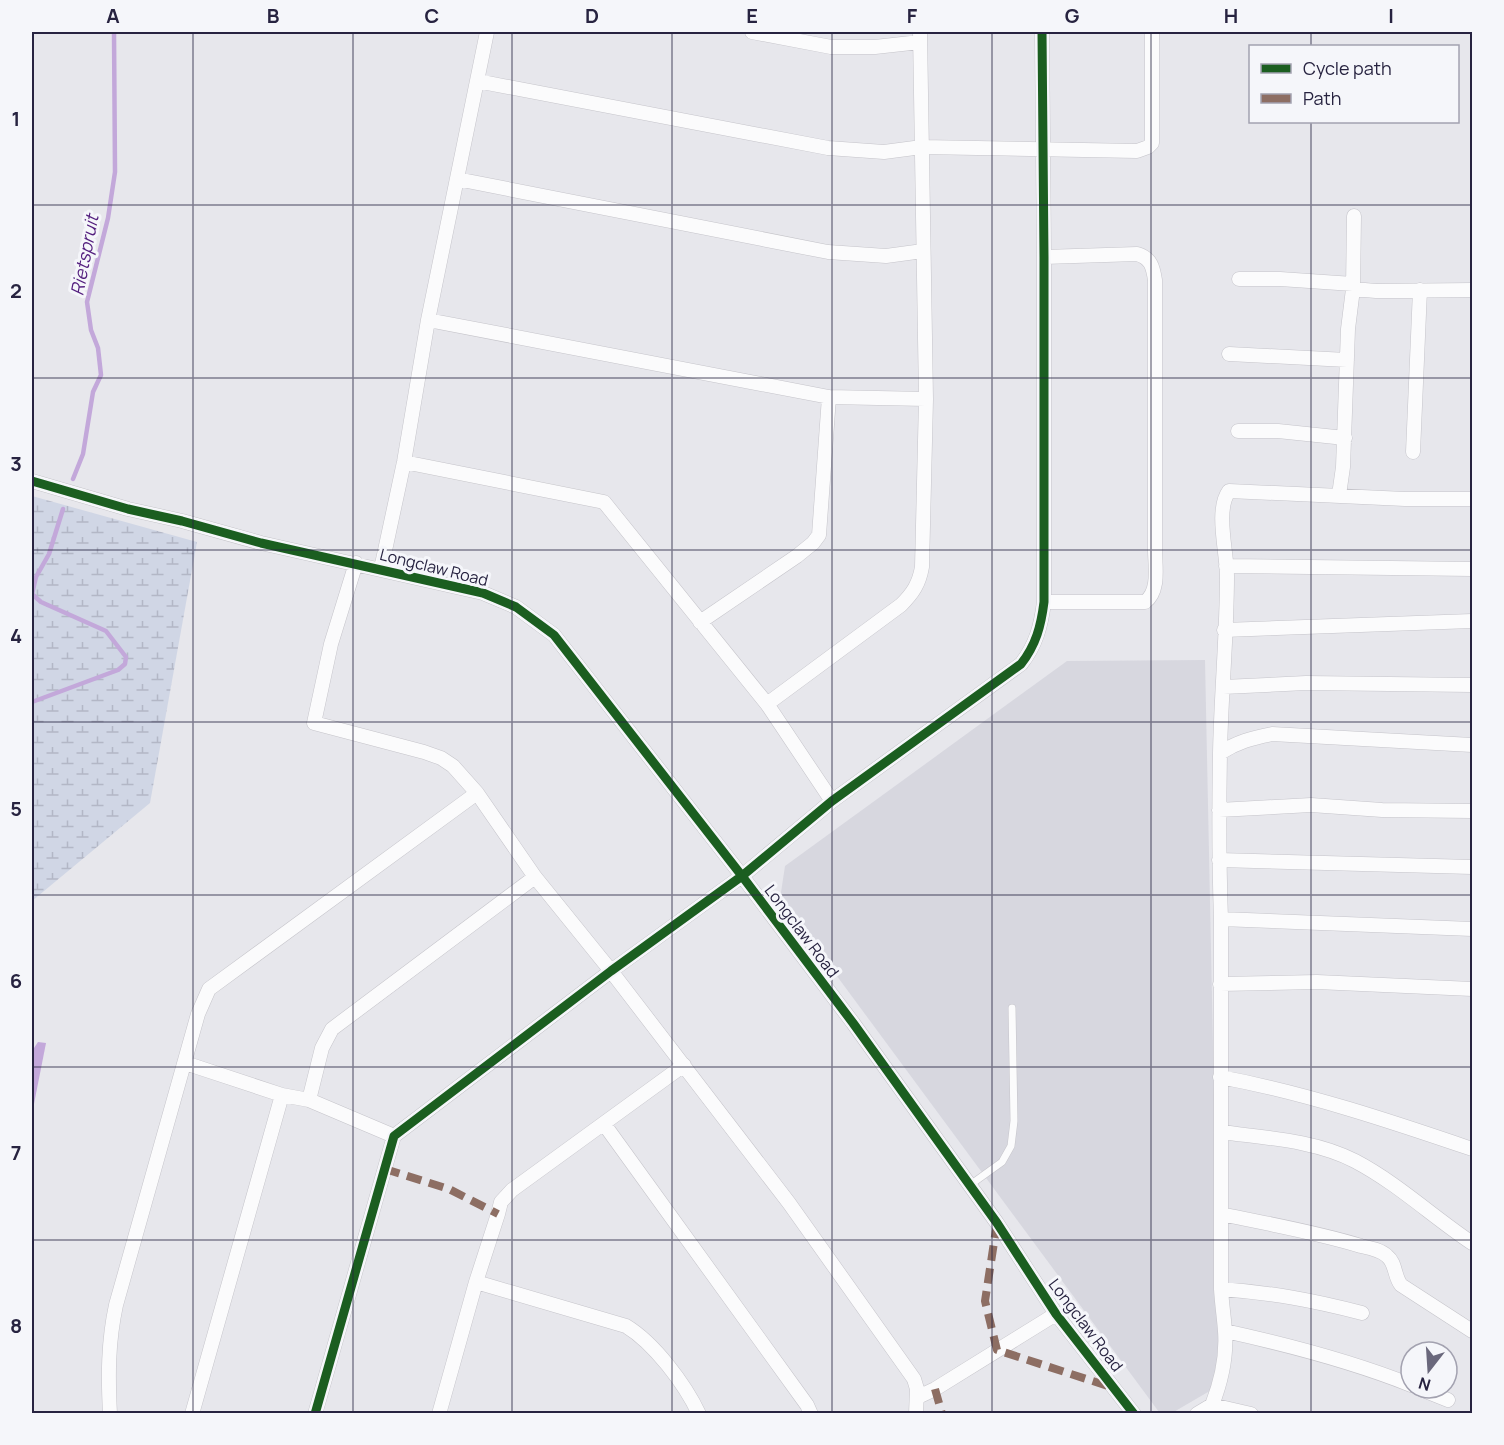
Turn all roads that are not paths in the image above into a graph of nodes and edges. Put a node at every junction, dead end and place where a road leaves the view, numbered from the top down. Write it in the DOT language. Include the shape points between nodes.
graph roads {
  1 [pos="487,32"];
  2 [pos="752,32"];
  3 [pos="1042,32"];
  4 [pos="1152,32"];
  5 [pos="920,37"];
  6 [pos="477,81"];
  7 [pos="922,147"];
  8 [pos="1044,150"];
  9 [pos="457,179"];
  10 [pos="1354,216"];
  11 [pos="923,250"];
  12 [pos="1044,257"];
  13 [pos="1239,279"];
  14 [pos="1353,287"];
  15 [pos="1420,290"];
  16 [pos="1473,290"];
  17 [pos="428,320"];
  18 [pos="1229,354"];
  19 [pos="1347,360"];
  20 [pos="829,397"];
  21 [pos="926,399"];
  22 [pos="1238,431"];
  23 [pos="1345,438"];
  24 [pos="1413,452"];
  25 [pos="404,462"];
  26 [pos="32,481"];
  27 [pos="1339,495"];
  28 [pos="1473,499"];
  29 [pos="369,566"];
  30 [pos="1226,566"];
  31 [pos="1473,569"];
  32 [pos="1044,602"];
  33 [pos="1473,621"];
  34 [pos="700,622"];
  35 [pos="1224,630"];
  36 [pos="1473,685"];
  37 [pos="1223,687"];
  38 [pos="767,704"];
  39 [pos="1473,745"];
  40 [pos="1220,753"];
  41 [pos="477,793"];
  42 [pos="832,801"];
  43 [pos="1220,810"];
  44 [pos="1473,811"];
  45 [pos="1219,860"];
  46 [pos="1473,867"];
  47 [pos="742,876"];
  48 [pos="535,877"];
  49 [pos="1221,919"];
  50 [pos="1473,929"];
  51 [pos="611,971"];
  52 [pos="1220,984"];
  53 [pos="1473,989"];
  54 [pos="1012,1008"];
  55 [pos="186,1063"];
  56 [pos="684,1065"];
  57 [pos="1220,1077"];
  58 [pos="282,1095"];
  59 [pos="309,1100"];
  60 [pos="603,1124"];
  61 [pos="1221,1132"];
  62 [pos="394,1136"];
  63 [pos="1473,1149"];
  64 [pos="970,1185"];
  65 [pos="1221,1214"];
  66 [pos="1473,1243"];
  67 [pos="476,1282"];
  68 [pos="1221,1289"];
  69 [pos="1362,1313"];
  70 [pos="1056,1314"];
  71 [pos="1225,1331"];
  72 [pos="1473,1331"];
  73 [pos="1399,1381"];
  74 [pos="918,1397"];
  75 [pos="1212,1405"];
  76 [pos="110,1413"];
  77 [pos="192,1413"];
  78 [pos="315,1413"];
  79 [pos="439,1413"];
  80 [pos="699,1413"];
  81 [pos="811,1413"];
  82 [pos="916,1413"];
  83 [pos="1134,1413"];
  84 [pos="1197,1413"];
  85 [pos="1251,1413"];
  1 -- 6 [label="street"];
  2 -- 5 [label="street" via="831,46 875,47"];
  3 -- 8 [label="street"];
  4 -- 8 [label="street" via="1151,145 1137,151"];
  5 -- 7 [label="street"];
  6 -- 7 [label="street" via="828,148 884,152"];
  6 -- 9 [label="street"];
  7 -- 8 [label="street"];
  7 -- 11 [label="street"];
  8 -- 12 [label="street"];
  9 -- 11 [label="street" via="828,252 886,256"];
  9 -- 17 [label="street"];
  10 -- 14 [label="street"];
  11 -- 21 [label="street"];
  12 -- 32 [label="street"];
  12 -- 32 [label="street" via="1137,254 1152,265 1155,588 1145,602"];
  13 -- 14 [label="street"];
  14 -- 15 [label="street"];
  14 -- 19 [label="street"];
  15 -- 16 [label="street"];
  15 -- 24 [label="street"];
  17 -- 20 [label="street"];
  17 -- 25 [label="street"];
  18 -- 19 [label="street"];
  19 -- 23 [label="street"];
  20 -- 21 [label="street"];
  20 -- 34 [label="street" via="819,534 797,556"];
  21 -- 38 [label="street" via="922,567 916,589 902,604"];
  22 -- 23 [label="street" via="1278,430"];
  23 -- 27 [label="street"];
  25 -- 29 [label="street"];
  25 -- 34 [label="street" via="604,502"];
  26 -- 29 [label="street, Longclaw Road" via="261,543"];
  27 -- 28 [label="street"];
  27 -- 30 [label="street" via="1229,490 1222,507"];
  29 -- 41 [label="street" via="331,644 314,723 441,758"];
  29 -- 47 [label="street, Longclaw Road" via="483,593 516,607 554,635"];
  30 -- 31 [label="street"];
  30 -- 35 [label="street"];
  32 -- 42 [label="street" via="1038,635 1021,664"];
  33 -- 35 [label="street"];
  34 -- 38 [label="street"];
  35 -- 37 [label="street"];
  36 -- 37 [label="street" via="1306,683"];
  37 -- 40 [label="street"];
  38 -- 42 [label="street"];
  39 -- 40 [label="street" via="1272,734 1247,738"];
  40 -- 43 [label="street"];
  41 -- 48 [label="street"];
  41 -- 55 [label="street" via="209,988"];
  42 -- 47 [label="street"];
  43 -- 44 [label="street" via="1311,805"];
  43 -- 45 [label="street"];
  45 -- 46 [label="street"];
  45 -- 49 [label="street"];
  47 -- 51 [label="street"];
  47 -- 64 [label="street, Longclaw Road"];
  48 -- 51 [label="street"];
  48 -- 59 [label="street" via="332,1029 322,1048"];
  49 -- 50 [label="street"];
  49 -- 52 [label="street"];
  51 -- 56 [label="street"];
  51 -- 62 [label="street"];
  52 -- 53 [label="street" via="1317,982"];
  52 -- 57 [label="street"];
  54 -- 64 [label="lane" via="1011,1146 1002,1162"];
  55 -- 58 [label="street"];
  55 -- 76 [label="street" via="116,1305 107,1365"];
  56 -- 60 [label="street"];
  56 -- 74 [label="street" via="789,1203 914,1379"];
  57 -- 61 [label="street"];
  57 -- 63 [label="street" via="1267,1085"];
  58 -- 59 [label="street"];
  58 -- 77 [label="street"];
  59 -- 62 [label="street"];
  60 -- 67 [label="street" via="501,1202"];
  60 -- 81 [label="street"];
  61 -- 65 [label="street"];
  61 -- 66 [label="street" via="1293,1142 1354,1160"];
  62 -- 78 [label="street"];
  64 -- 70 [label="street, Longclaw Road"];
  65 -- 68 [label="street"];
  65 -- 72 [label="street" via="1379,1251 1392,1262 1401,1285"];
  67 -- 79 [label="street"];
  67 -- 80 [label="street" via="626,1326 647,1341 690,1395"];
  68 -- 69 [label="street" via="1309,1299"];
  68 -- 71 [label="street"];
  70 -- 74 [label="street"];
  70 -- 83 [label="street, Longclaw Road"];
  71 -- 73 [label="street" via="1352,1363"];
  71 -- 75 [label="street" via="1223,1370"];
  74 -- 82 [label="street"];
  75 -- 84 [label="street"];
  75 -- 85 [label="street"];
}
